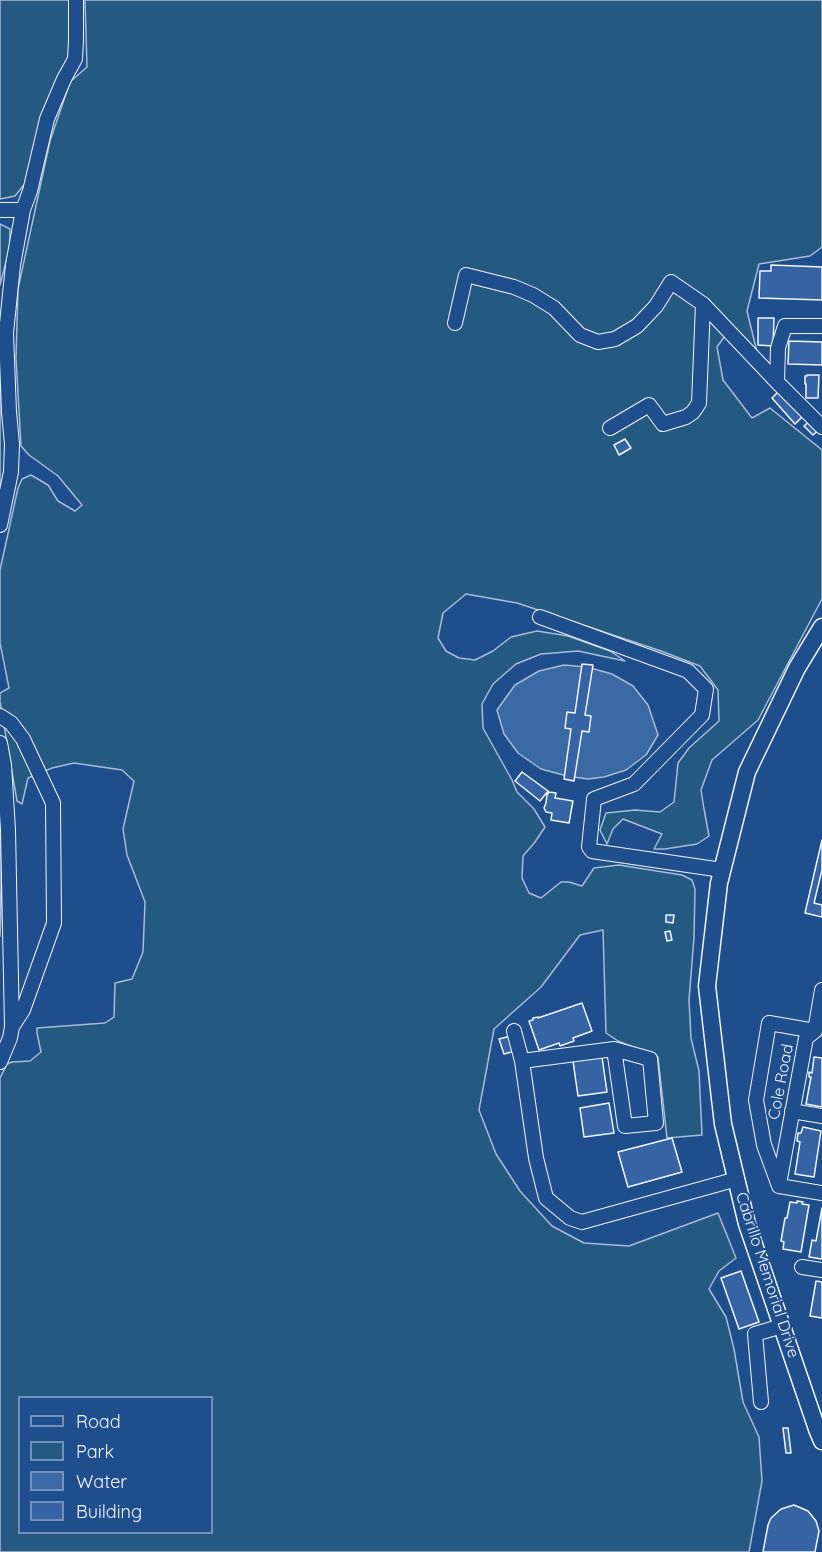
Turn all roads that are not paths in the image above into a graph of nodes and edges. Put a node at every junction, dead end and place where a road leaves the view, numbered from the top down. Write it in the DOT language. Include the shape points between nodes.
graph roads {
  1 [pos="76,0"];
  2 [pos="0,210"];
  3 [pos="23,210"];
  4 [pos="703,304"];
  5 [pos="455,323"];
  6 [pos="822,326"];
  7 [pos="777,382"];
  8 [pos="822,427"];
  9 [pos="610,429"];
  10 [pos="0,525"];
  11 [pos="540,617"];
  12 [pos="822,627"];
  13 [pos="0,716"];
  14 [pos="0,743"];
  15 [pos="722,870"];
  16 [pos="822,990"];
  17 [pos="12,1028"];
  18 [pos="514,1031"];
  19 [pos="814,1037"];
  20 [pos="614,1049"];
  21 [pos="522,1061"];
  22 [pos="0,1062"];
  23 [pos="792,1111"];
  24 [pos="822,1116"];
  25 [pos="737,1179"];
  26 [pos="779,1186"];
  27 [pos="822,1191"];
  28 [pos="802,1267"];
  29 [pos="822,1270"];
  30 [pos="782,1326"];
  31 [pos="761,1402"];
  32 [pos="822,1441"];
  1 -- 3 [label="street" via="75,59 47,119"];
  2 -- 3 [label="street"];
  3 -- 10 [label="street" via="6,333 12,444 11,472"];
  4 -- 5 [label="street" via="671,282 637,326 615,339 598,342 580,334 533,295 466,275"];
  4 -- 7 [label="street"];
  4 -- 9 [label="street" via="699,403 693,412 663,424 649,405"];
  6 -- 7 [label="street" via="785,326 778,348"];
  7 -- 8 [label="street"];
  11 -- 15 [label="street" via="688,671 706,689 702,715 634,784 594,799 589,847"];
  12 -- 15 [label="main road, Cabrillo Memorial Drive" via="747,772"];
  13 -- 17 [label="street" via="23,739 53,803 54,923 23,1010"];
  14 -- 17 [label="street" via="8,830"];
  15 -- 25 [label="main road, Cabrillo Memorial Drive" via="707,986 723,1124"];
  16 -- 19 [label="street, Cole Road"];
  17 -- 22 [label="street"];
  18 -- 21 [label="street"];
  19 -- 23 [label="street, Cole Road"];
  19 -- 26 [label="street" via="769,1023 756,1100 764,1145"];
  20 -- 20 [label="street" via="650,1059 656,1123 625,1126"];
  20 -- 21 [label="street"];
  21 -- 25 [label="street" via="536,1158 546,1197 570,1218 582,1222"];
  23 -- 24 [label="street"];
  23 -- 26 [label="street, Cole Road"];
  25 -- 30 [label="main road, Cabrillo Memorial Drive" via="747,1224"];
  26 -- 27 [label="street"];
  28 -- 29 [label="street"];
  30 -- 31 [label="street" via="755,1334"];
  30 -- 32 [label="main road, Cabrillo Memorial Drive"];
}
